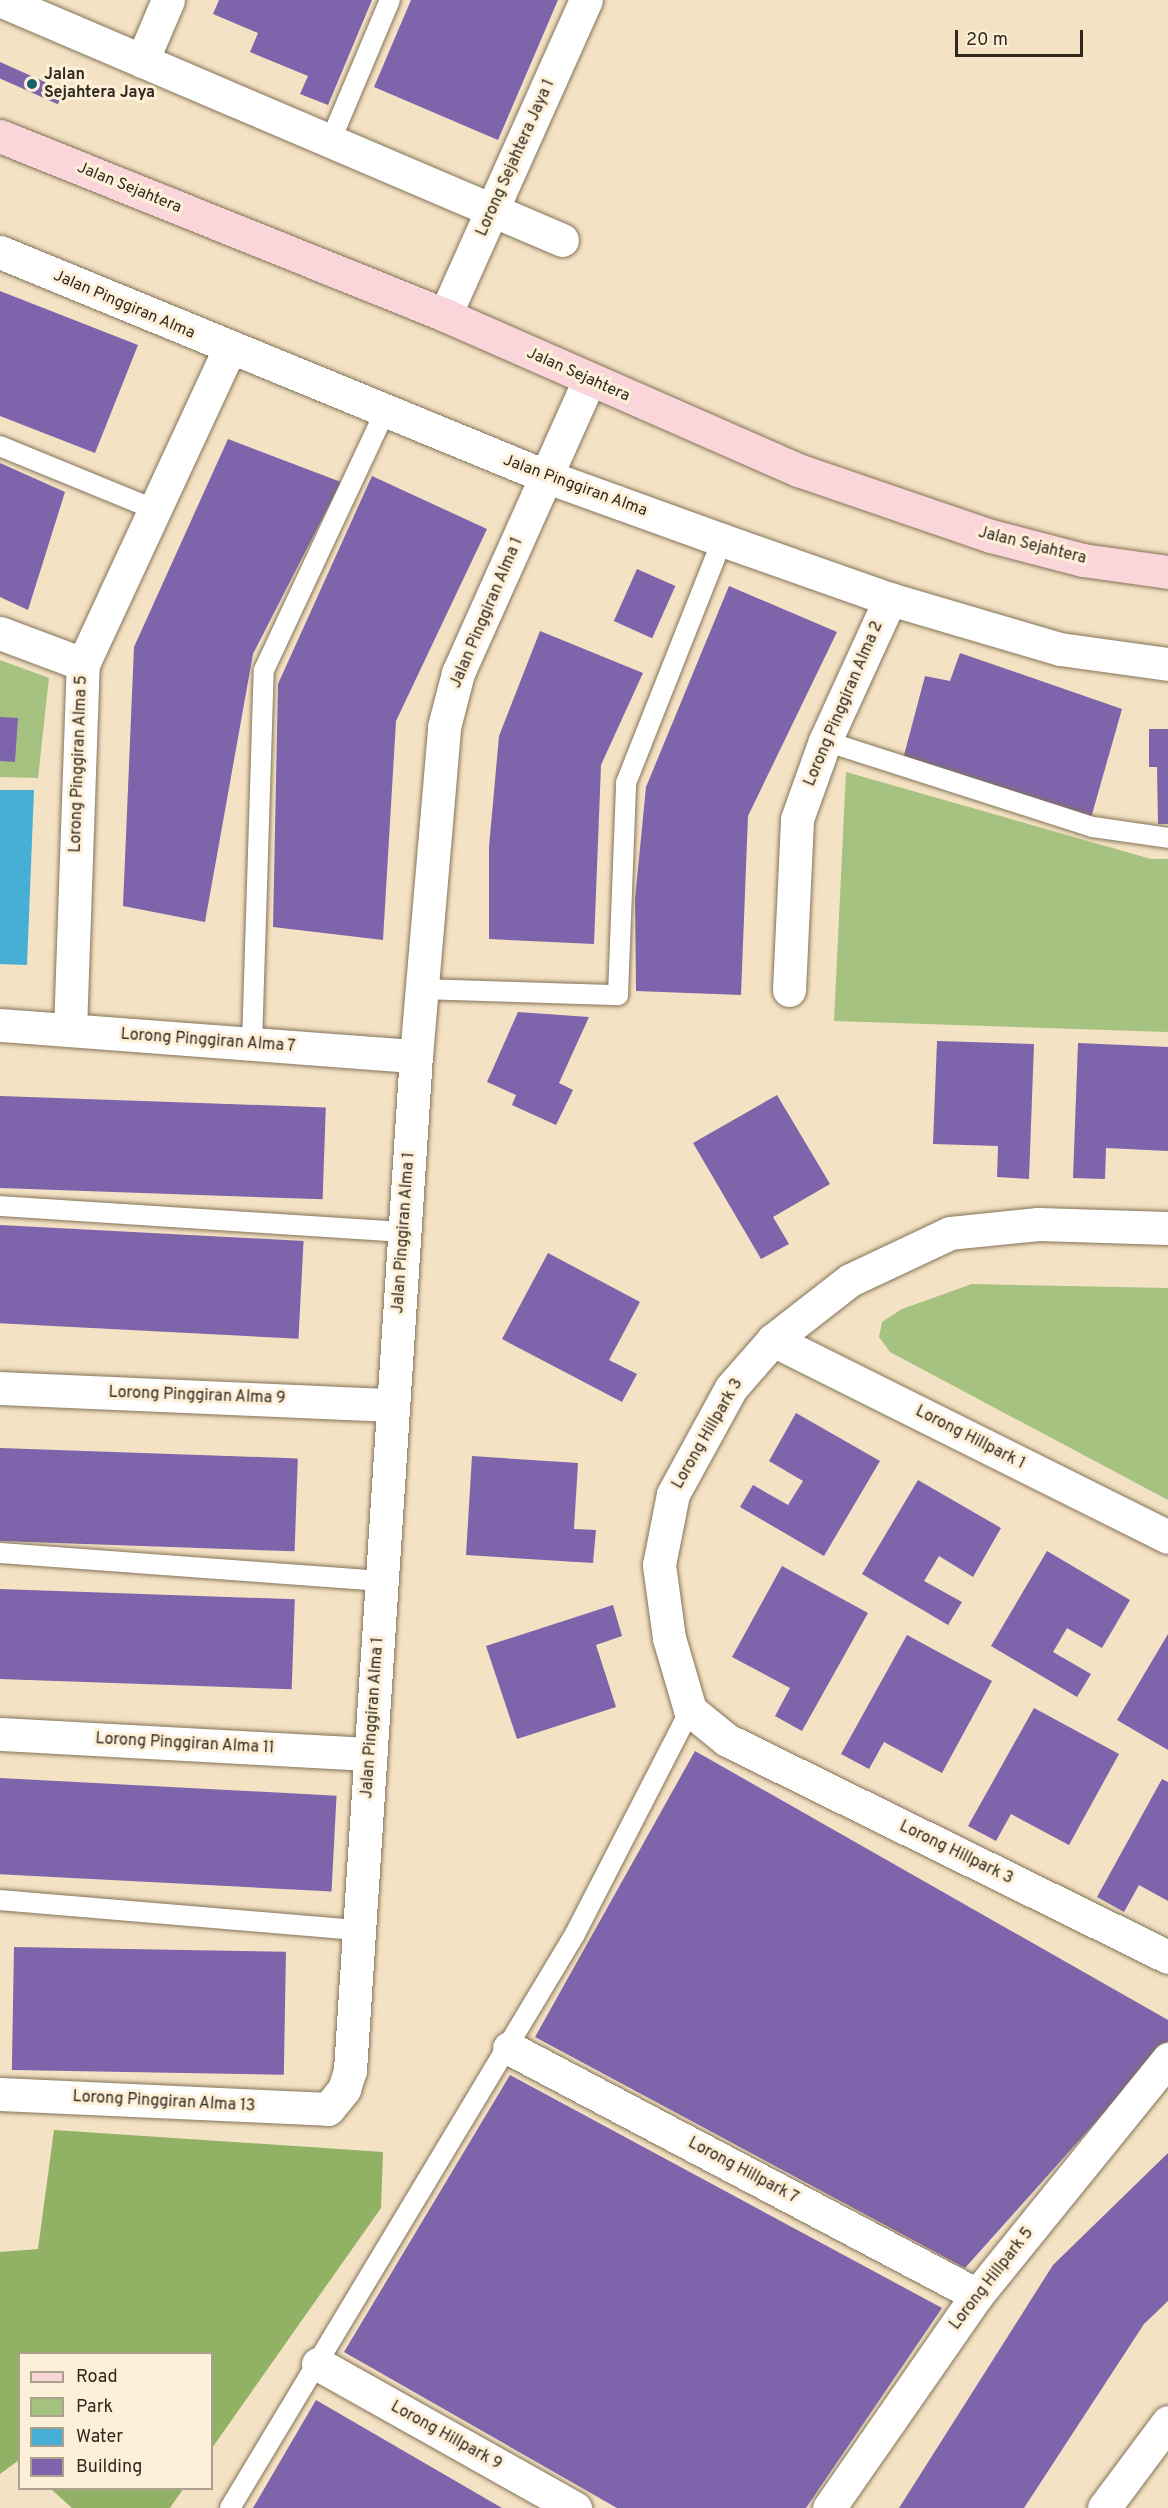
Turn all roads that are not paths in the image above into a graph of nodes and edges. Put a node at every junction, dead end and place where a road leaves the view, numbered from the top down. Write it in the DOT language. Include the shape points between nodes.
graph roads {
  1 [pos="0,0"];
  2 [pos="168,0"];
  3 [pos="390,0"];
  4 [pos="586,0"];
  5 [pos="142,61"];
  6 [pos="0,136"];
  7 [pos="330,142"];
  8 [pos="493,211"];
  9 [pos="562,240"];
  10 [pos="0,252"];
  11 [pos="445,315"];
  12 [pos="230,350"];
  13 [pos="589,380"];
  14 [pos="385,412"];
  15 [pos="0,446"];
  16 [pos="545,476"];
  17 [pos="156,510"];
  18 [pos="723,540"];
  19 [pos="1168,572"];
  20 [pos="890,599"];
  21 [pos="0,633"];
  22 [pos="83,664"];
  23 [pos="1168,664"];
  24 [pos="825,741"];
  25 [pos="1168,838"];
  26 [pos="422,989"];
  27 [pos="789,990"];
  28 [pos="0,1025"];
  29 [pos="70,1030"];
  30 [pos="252,1044"];
  31 [pos="416,1056"];
  32 [pos="0,1206"];
  33 [pos="1168,1228"];
  34 [pos="405,1232"];
  35 [pos="773,1340"];
  36 [pos="0,1388"];
  37 [pos="393,1405"];
  38 [pos="1168,1537"];
  39 [pos="0,1553"];
  40 [pos="382,1581"];
  41 [pos="690,1710"];
  42 [pos="0,1734"];
  43 [pos="370,1754"];
  44 [pos="0,1900"];
  45 [pos="359,1930"];
  46 [pos="1168,1957"];
  47 [pos="509,2048"];
  48 [pos="1168,2059"];
  49 [pos="0,2094"];
  50 [pos="328,2109"];
  51 [pos="977,2295"];
  52 [pos="318,2364"];
  53 [pos="1168,2422"];
  54 [pos="230,2508"];
  55 [pos="575,2508"];
  56 [pos="829,2508"];
  57 [pos="1104,2508"];
  1 -- 5 [label="street"];
  2 -- 5 [label="street"];
  3 -- 7 [label="lane"];
  4 -- 8 [label="street, Lorong Sejahtera Jaya 1"];
  5 -- 7 [label="street"];
  6 -- 11 [label="main road, Jalan Sejahtera"];
  7 -- 8 [label="street"];
  8 -- 9 [label="street"];
  8 -- 11 [label="street, Lorong Sejahtera Jaya 1"];
  10 -- 12 [label="street, Jalan Pinggiran Alma"];
  11 -- 13 [label="main road, Jalan Sejahtera"];
  12 -- 14 [label="street, Jalan Pinggiran Alma"];
  12 -- 17 [label="street, Lorong Pinggiran Alma 5"];
  13 -- 16 [label="street, Jalan Pinggiran Alma 1"];
  13 -- 19 [label="main road, Jalan Sejahtera" via="901,508 1083,560"];
  14 -- 16 [label="street, Jalan Pinggiran Alma"];
  14 -- 30 [label="lane" via="264,670"];
  15 -- 17 [label="lane"];
  16 -- 18 [label="street, Jalan Pinggiran Alma"];
  16 -- 26 [label="street, Jalan Pinggiran Alma 1" via="458,673 444,727"];
  17 -- 22 [label="street, Lorong Pinggiran Alma 5"];
  18 -- 20 [label="street, Jalan Pinggiran Alma"];
  18 -- 26 [label="lane" via="626,783 618,995"];
  20 -- 23 [label="street, Jalan Pinggiran Alma" via="1060,649"];
  20 -- 24 [label="street, Lorong Pinggiran Alma 2"];
  21 -- 22 [label="street"];
  22 -- 29 [label="street, Lorong Pinggiran Alma 5"];
  24 -- 25 [label="lane" via="1094,827"];
  24 -- 27 [label="street, Lorong Pinggiran Alma 2" via="797,819"];
  26 -- 31 [label="street, Jalan Pinggiran Alma 1"];
  28 -- 29 [label="street, Lorong Pinggiran Alma 7"];
  29 -- 30 [label="street, Lorong Pinggiran Alma 7"];
  30 -- 31 [label="street, Lorong Pinggiran Alma 7"];
  31 -- 34 [label="street, Jalan Pinggiran Alma 1"];
  32 -- 34 [label="lane"];
  33 -- 35 [label="street, Lorong Hillpark 3" via="1038,1224 950,1233 850,1280"];
  34 -- 37 [label="street, Jalan Pinggiran Alma 1"];
  35 -- 38 [label="street, Lorong Hillpark 1"];
  35 -- 41 [label="street, Lorong Hillpark 3" via="731,1388 673,1494 659,1565 669,1638"];
  36 -- 37 [label="street, Lorong Pinggiran Alma 9"];
  37 -- 40 [label="street, Jalan Pinggiran Alma 1"];
  39 -- 40 [label="lane"];
  40 -- 43 [label="street, Jalan Pinggiran Alma 1"];
  41 -- 46 [label="street, Lorong Hillpark 3" via="728,1740"];
  41 -- 47 [label="lane"];
  42 -- 43 [label="street, Lorong Pinggiran Alma 11"];
  43 -- 45 [label="street, Jalan Pinggiran Alma 1"];
  44 -- 45 [label="lane"];
  45 -- 50 [label="street, Jalan Pinggiran Alma 1" via="350,2070 344,2089"];
  47 -- 51 [label="street, Lorong Hillpark 7"];
  47 -- 52 [label="lane"];
  48 -- 51 [label="street, Lorong Hillpark 5"];
  49 -- 50 [label="street, Lorong Pinggiran Alma 13"];
  51 -- 56 [label="street, Lorong Hillpark 5"];
  52 -- 54 [label="lane"];
  52 -- 55 [label="street, Lorong Hillpark 9"];
  53 -- 57 [label="street"];
}
